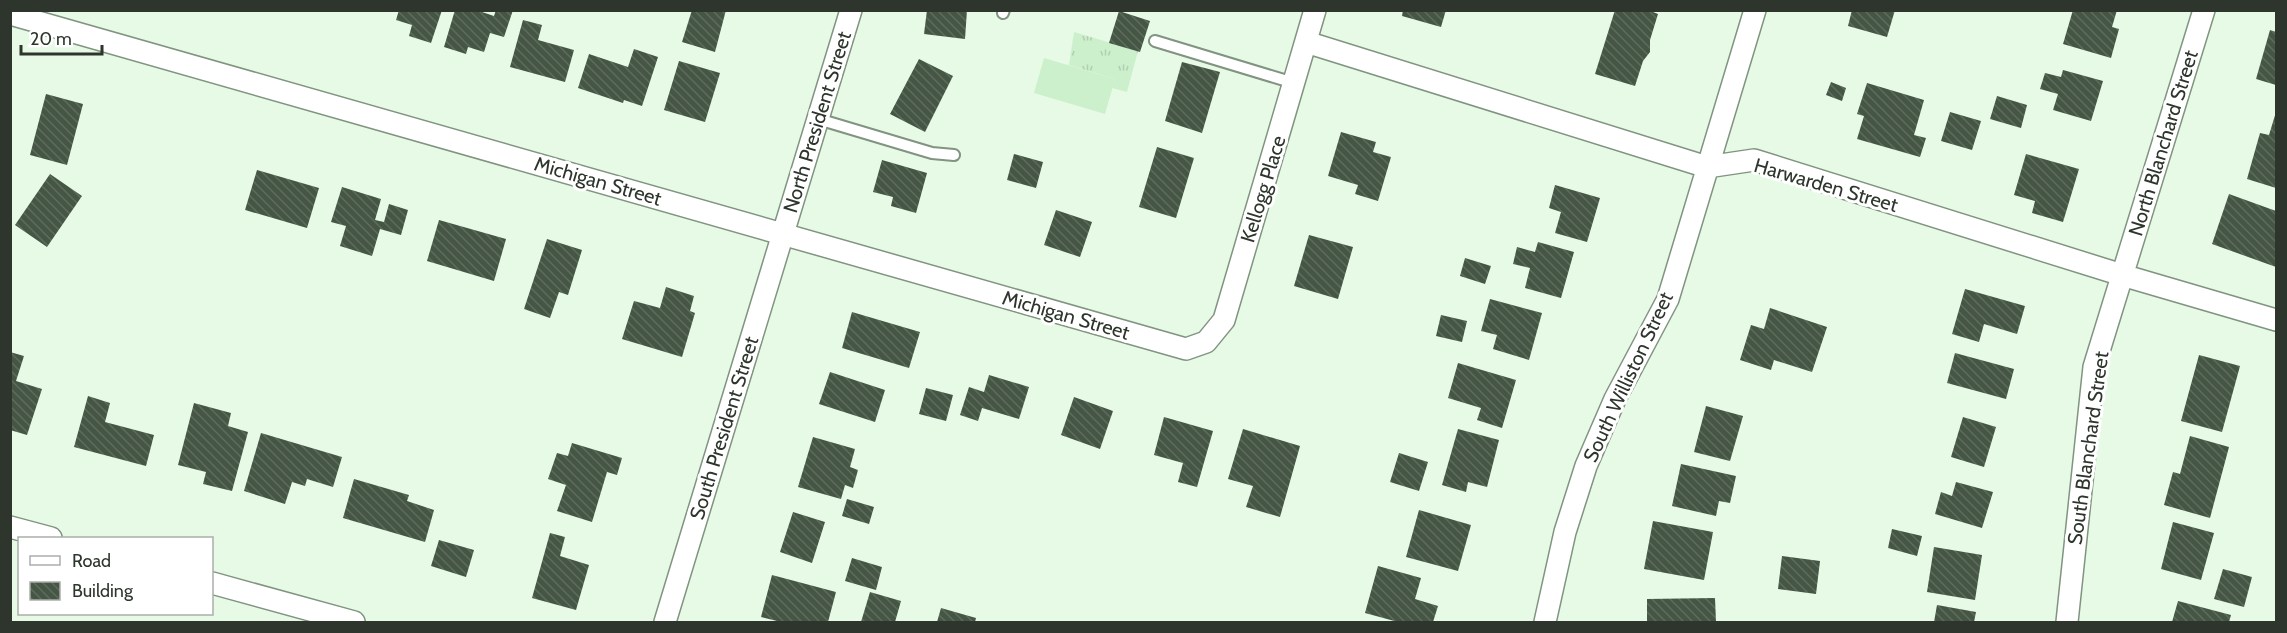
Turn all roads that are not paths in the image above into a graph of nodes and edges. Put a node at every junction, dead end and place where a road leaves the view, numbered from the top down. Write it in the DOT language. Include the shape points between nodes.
graph roads {
  1 [pos="851,10"];
  2 [pos="1316,10"];
  3 [pos="1755,10"];
  4 [pos="2204,10"];
  5 [pos="10,14"];
  6 [pos="1155,41"];
  7 [pos="1306,42"];
  8 [pos="1294,83"];
  9 [pos="818,119"];
  10 [pos="954,155"];
  11 [pos="1707,167"];
  12 [pos="783,233"];
  13 [pos="2122,275"];
  14 [pos="2277,320"];
  15 [pos="1186,349"];
  16 [pos="10,527"];
  17 [pos="47,537"];
  18 [pos="213,583"];
  19 [pos="354,622"];
  20 [pos="665,622"];
  21 [pos="1545,622"];
  22 [pos="2067,622"];
  1 -- 9 [label="street, North President Street"];
  2 -- 7 [label="street, Kellogg Place"];
  3 -- 11 [label="street, South Williston Street"];
  4 -- 13 [label="street, North Blanchard Street"];
  5 -- 12 [label="street, Michigan Street"];
  6 -- 8 [label="lane"];
  7 -- 8 [label="street, Kellogg Place"];
  7 -- 11 [label="street, Harwarden Street"];
  8 -- 15 [label="street, Kellogg Place" via="1224,320 1206,342"];
  9 -- 10 [label="lane" via="932,153"];
  9 -- 12 [label="street, North President Street"];
  11 -- 13 [label="street, Harwarden Street" via="1754,160"];
  11 -- 21 [label="street, South Williston Street" via="1668,299 1615,399 1586,466 1565,532"];
  12 -- 15 [label="street, Michigan Street"];
  12 -- 20 [label="street, South President Street"];
  13 -- 14 [label="street, Harwarden Street"];
  13 -- 22 [label="street, South Blanchard Street" via="2094,367"];
  16 -- 17 [label="street"];
  18 -- 19 [label="street"];
}
